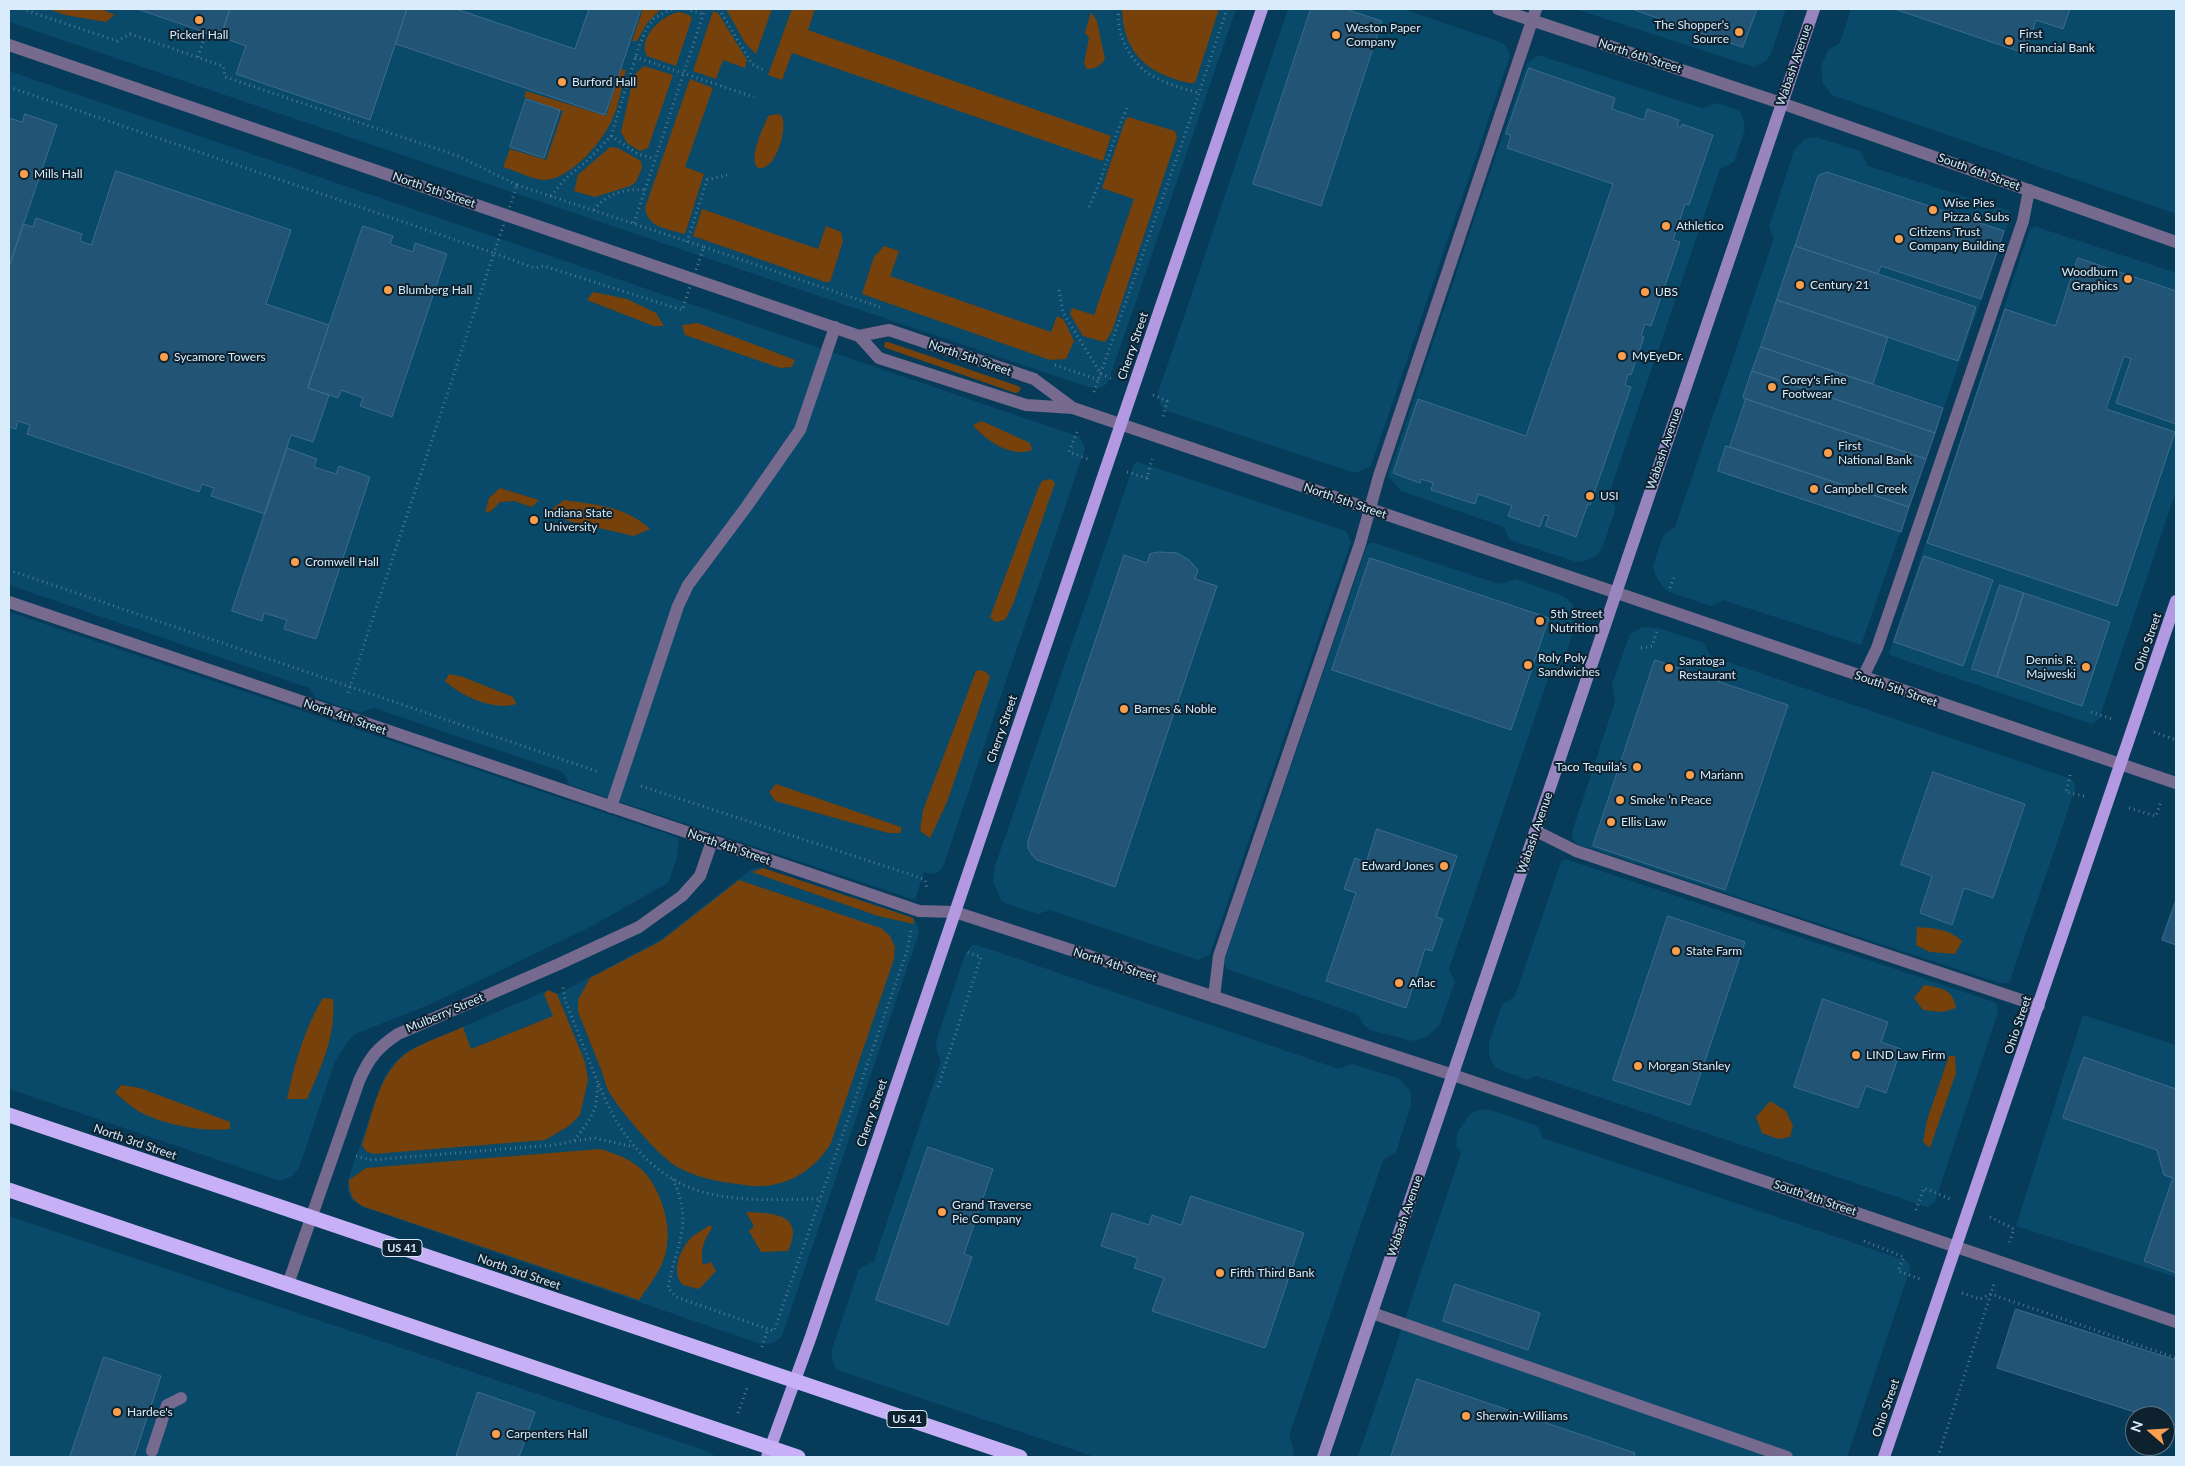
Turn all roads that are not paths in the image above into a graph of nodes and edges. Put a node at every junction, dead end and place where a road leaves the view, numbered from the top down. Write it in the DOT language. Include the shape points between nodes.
graph roads {
  1 [pos="1262,9"];
  2 [pos="1498,9"];
  3 [pos="1814,9"];
  4 [pos="1534,14"];
  5 [pos="9,45"];
  6 [pos="1781,103"];
  7 [pos="2028,190"];
  8 [pos="2176,242"];
  9 [pos="835,327"];
  10 [pos="859,336"];
  11 [pos="1073,408"];
  12 [pos="1120,424"];
  13 [pos="1369,510"];
  14 [pos="1616,594"];
  15 [pos="2176,601"];
  16 [pos="9,602"];
  17 [pos="1863,677"];
  18 [pos="2121,764"];
  19 [pos="2176,783"];
  20 [pos="611,807"];
  21 [pos="1536,832"];
  22 [pos="712,841"];
  23 [pos="955,912"];
  24 [pos="1214,997"];
  25 [pos="2039,1006"];
  26 [pos="1453,1075"];
  27 [pos="9,1115"];
  28 [pos="9,1190"];
  29 [pos="311,1217"];
  30 [pos="1956,1247"];
  31 [pos="288,1284"];
  32 [pos="1372,1313"];
  33 [pos="2176,1322"];
  34 [pos="794,1380"];
  35 [pos="181,1398"];
  36 [pos="152,1451"];
  37 [pos="768,1452"];
  38 [pos="798,1457"];
  39 [pos="1020,1457"];
  40 [pos="1323,1457"];
  41 [pos="1787,1457"];
  42 [pos="1884,1457"];
  1 -- 12 [label="main road, Cherry Street"];
  2 -- 4 [label="street, North 6th Street"];
  3 -- 6 [label="street, Wabash Avenue"];
  4 -- 6 [label="street, North 6th Street"];
  4 -- 13 [label="street"];
  5 -- 9 [label="street, North 5th Street"];
  6 -- 7 [label="street, South 6th Street"];
  6 -- 14 [label="street, Wabash Avenue"];
  7 -- 8 [label="street, South 6th Street"];
  7 -- 17 [label="street" via="2023,221 1877,648"];
  9 -- 10 [label="street, North 5th Street"];
  9 -- 20 [label="street" via="800,430 688,585"];
  10 -- 11 [label="street, North 5th Street" via="879,358 1026,405"];
  10 -- 11 [label="street, North 5th Street" via="889,330 1034,380"];
  11 -- 12 [label="street, North 5th Street"];
  12 -- 13 [label="street, North 5th Street"];
  12 -- 23 [label="main road, Cherry Street"];
  13 -- 14 [label="street, North 5th Street"];
  13 -- 24 [label="street" via="1219,956"];
  14 -- 17 [label="street, South 5th Street"];
  14 -- 21 [label="street, Wabash Avenue"];
  15 -- 18 [label="main road, Ohio Street"];
  16 -- 20 [label="street, North 4th Street"];
  17 -- 18 [label="street, South 5th Street"];
  18 -- 19 [label="street, South 5th Street"];
  18 -- 25 [label="main road, Ohio Street"];
  20 -- 22 [label="street, North 4th Street"];
  21 -- 25 [label="street" via="1576,852"];
  21 -- 26 [label="street, Wabash Avenue"];
  22 -- 23 [label="street, North 4th Street" via="919,911"];
  22 -- 29 [label="street, Mulberry Street" via="700,876 682,896 640,927 406,1030 382,1045 368,1060"];
  23 -- 24 [label="street, North 4th Street"];
  23 -- 34 [label="main road, Cherry Street"];
  24 -- 26 [label="street, North 4th Street"];
  25 -- 30 [label="main road, Ohio Street"];
  26 -- 30 [label="street, South 4th Street"];
  26 -- 32 [label="street, Wabash Avenue"];
  27 -- 29 [label="highway, North 3rd Street / US 41"];
  28 -- 31 [label="highway"];
  29 -- 31 [label="street, Mulberry Street"];
  29 -- 34 [label="highway, North 3rd Street / US 41"];
  30 -- 33 [label="street, South 4th Street"];
  30 -- 42 [label="main road, Ohio Street"];
  31 -- 37 [label="highway" via="730,1434"];
  32 -- 40 [label="street, Wabash Avenue"];
  32 -- 41 [label="street"];
  34 -- 37 [label="main road, Cherry Street"];
  34 -- 39 [label="highway, North 3rd Street / US 41"];
  35 -- 36 [label="street" via="168,1405"];
  37 -- 38 [label="highway"];
}
